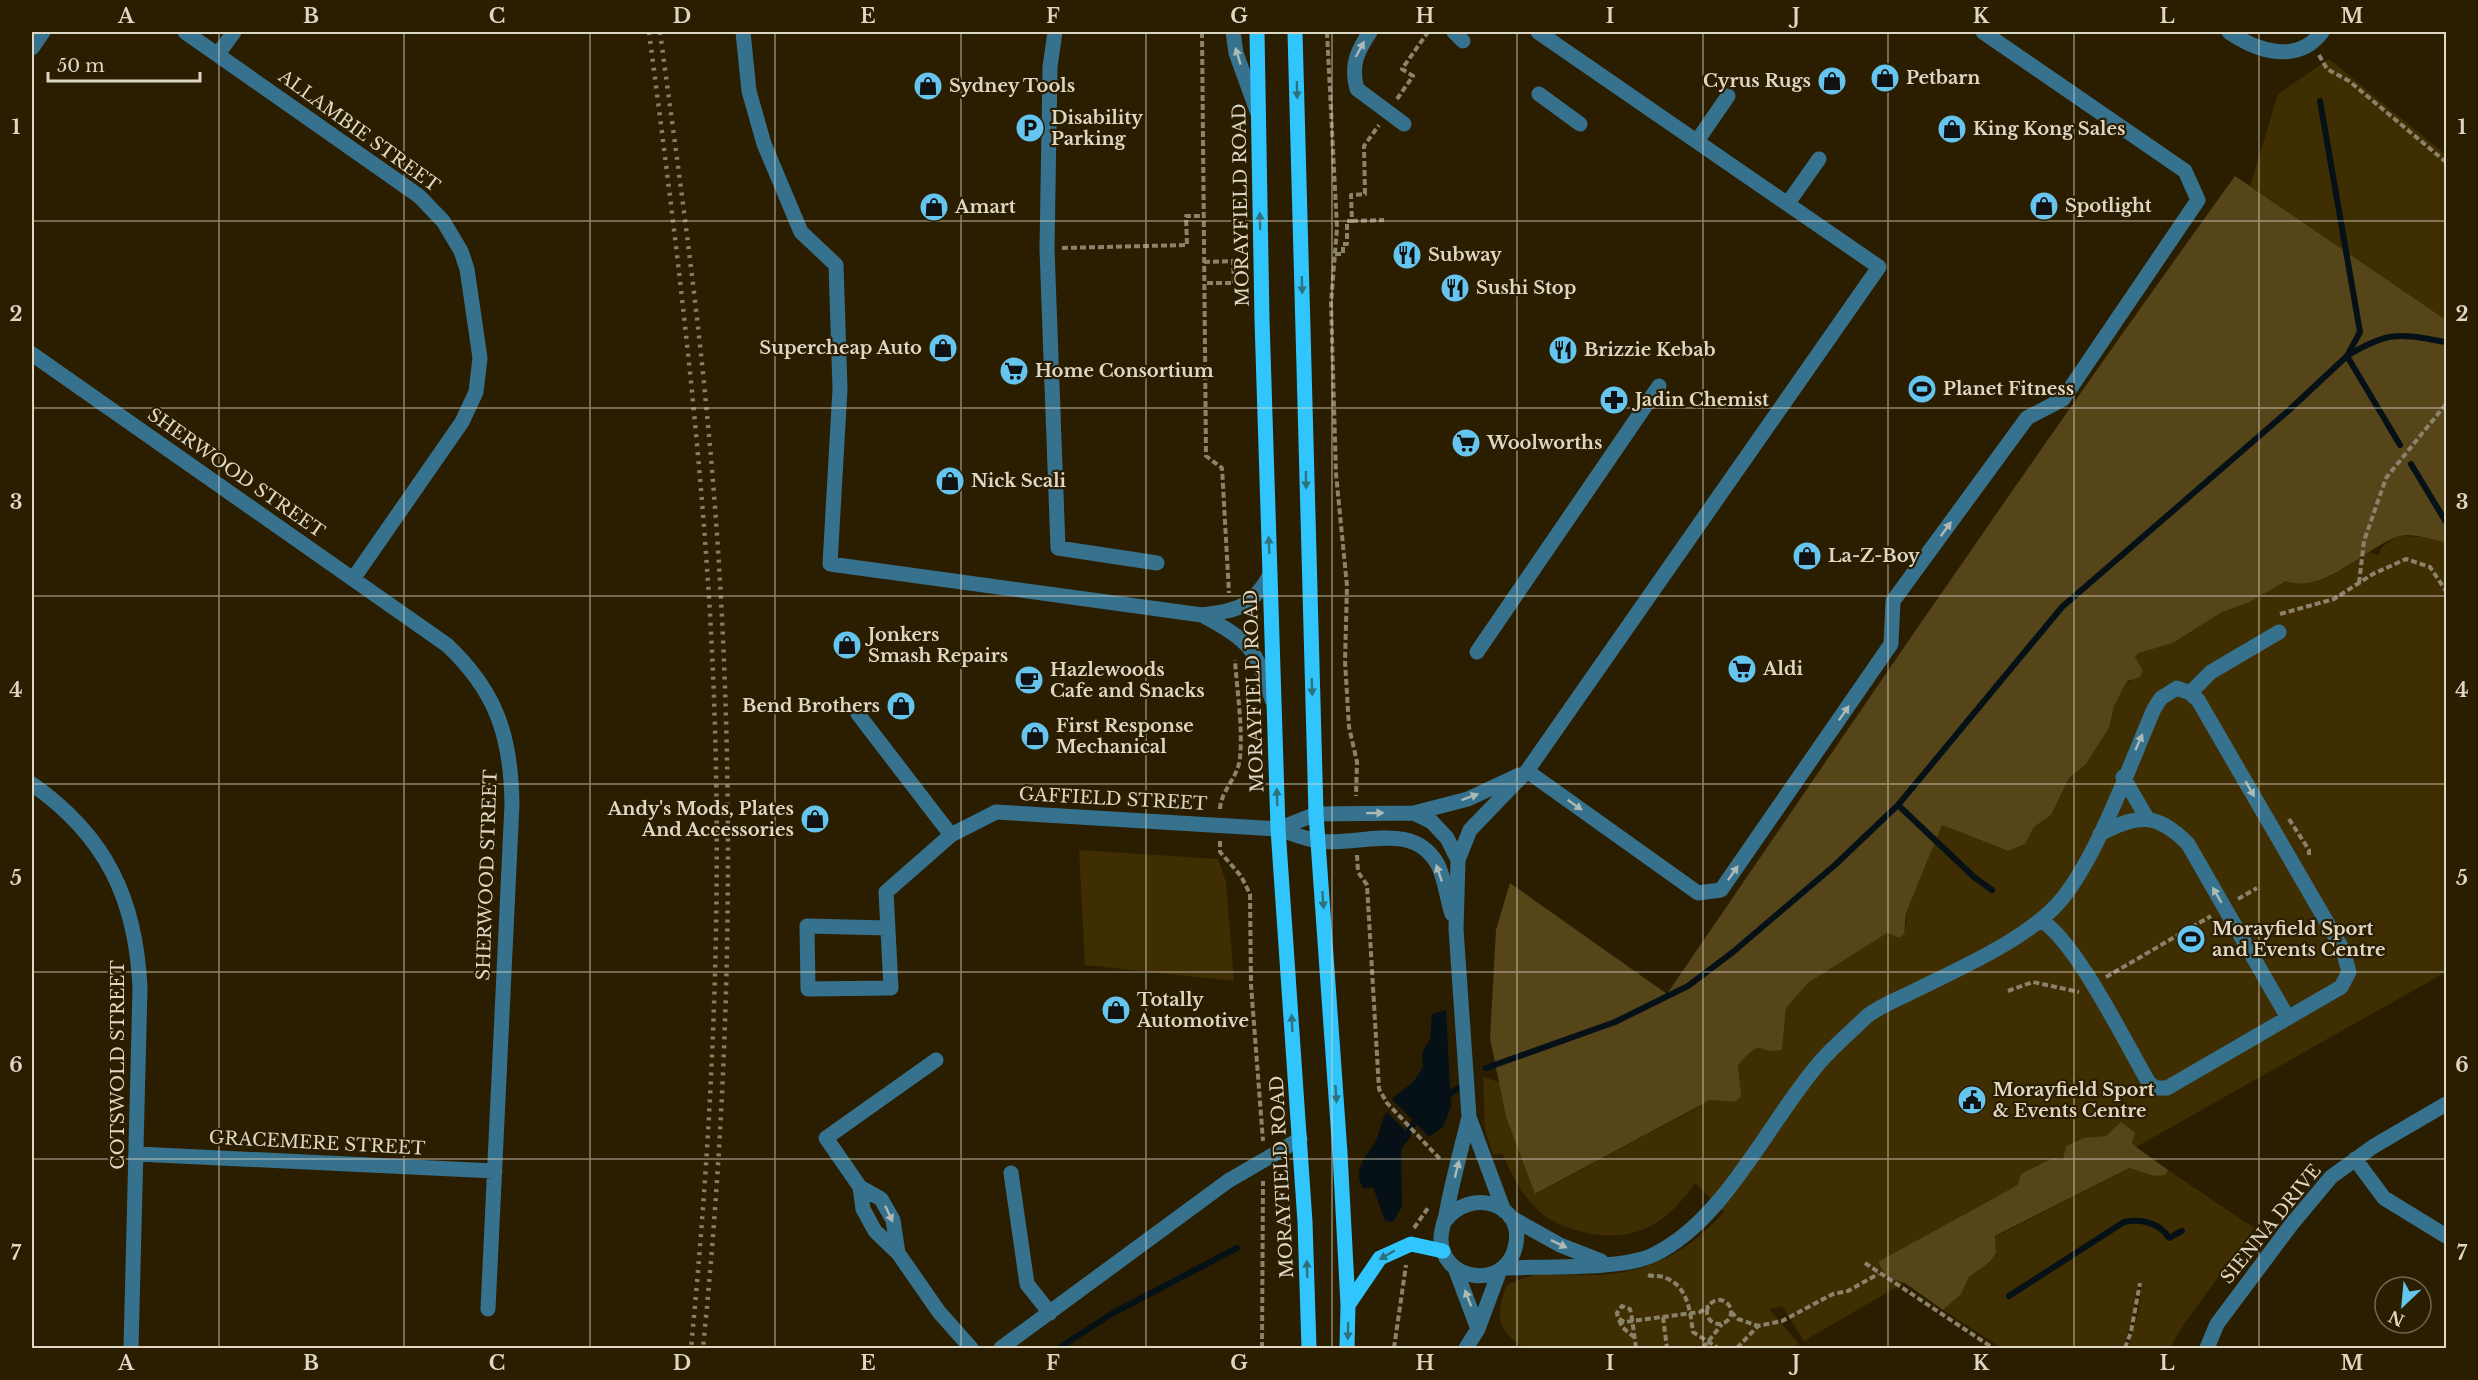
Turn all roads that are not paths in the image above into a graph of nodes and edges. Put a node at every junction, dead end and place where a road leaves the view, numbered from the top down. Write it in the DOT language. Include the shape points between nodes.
graph roads {
  1 [pos="43,32"];
  2 [pos="185,32"];
  3 [pos="234,32"];
  4 [pos="743,32"];
  5 [pos="1054,32"];
  6 [pos="1233,32"];
  7 [pos="1257,32"];
  8 [pos="1295,32"];
  9 [pos="1370,32"];
  10 [pos="1538,32"];
  11 [pos="1983,32"];
  12 [pos="2229,32"];
  13 [pos="2318,38"];
  14 [pos="32,48"];
  15 [pos="218,54"];
  16 [pos="1539,94"];
  17 [pos="1728,96"];
  18 [pos="1260,120"];
  19 [pos="1404,124"];
  20 [pos="1580,124"];
  21 [pos="1697,141"];
  22 [pos="1819,159"];
  23 [pos="1788,203"];
  24 [pos="32,354"];
  25 [pos="1659,386"];
  26 [pos="1156,563"];
  27 [pos="1270,575"];
  28 [pos="354,579"];
  29 [pos="1202,615"];
  30 [pos="2279,632"];
  31 [pos="1477,652"];
  32 [pos="2190,693"];
  33 [pos="1274,708"];
  34 [pos="858,714"];
  35 [pos="1527,771"];
  36 [pos="2123,777"];
  37 [pos="32,784"];
  38 [pos="1414,813"];
  39 [pos="1316,814"];
  40 [pos="2147,818"];
  41 [pos="1278,829"];
  42 [pos="2100,834"];
  43 [pos="951,836"];
  44 [pos="1319,841"];
  45 [pos="1458,860"];
  46 [pos="2041,920"];
  47 [pos="887,928"];
  48 [pos="1456,929"];
  49 [pos="2288,1018"];
  50 [pos="936,1060"];
  51 [pos="2446,1104"];
  52 [pos="1469,1117"];
  53 [pos="1300,1139"];
  54 [pos="137,1154"];
  55 [pos="2355,1160"];
  56 [pos="495,1171"];
  57 [pos="1011,1173"];
  58 [pos="1507,1214"];
  59 [pos="1445,1221"];
  60 [pos="2446,1236"];
  61 [pos="1443,1251"];
  62 [pos="1610,1264"];
  63 [pos="1455,1268"];
  64 [pos="1501,1269"];
  65 [pos="1348,1305"];
  66 [pos="488,1309"];
  67 [pos="1050,1313"];
  68 [pos="1478,1329"];
  69 [pos="131,1348"];
  70 [pos="970,1348"];
  71 [pos="1001,1348"];
  72 [pos="1309,1348"];
  73 [pos="1347,1348"];
  74 [pos="1466,1348"];
  75 [pos="2207,1348"];
  1 -- 14 [label="street"];
  2 -- 15 [label="street, ALLAMBIE STREET"];
  3 -- 15 [label="street"];
  4 -- 29 [label="street" via="749,91 765,144 801,232 836,265 840,389 830,564"];
  5 -- 26 [label="street" via="1047,249 1058,548"];
  18 -- 6 [label="street, one-way" via="1236,53"];
  7 -- 18 [label="main road, MORAYFIELD ROAD"];
  8 -- 39 [label="main road, one-way"];
  19 -- 9 [label="street, one-way" via="1363,96 1354,80 1356,53"];
  10 -- 21 [label="street"];
  35 -- 11 [label="street, one-way" via="1698,893 1721,890 1891,645 1893,601 2027,418 2063,399 2198,200 2185,171"];
  12 -- 13 [label="street" via="2262,49 2292,52"];
  15 -- 28 [label="street, ALLAMBIE STREET" via="419,196 443,220 467,269 480,358 476,392 462,422"];
  16 -- 20 [label="street"];
  17 -- 21 [label="street"];
  27 -- 18 [label="main road, MORAYFIELD ROAD, one-way"];
  21 -- 23 [label="street"];
  22 -- 23 [label="street"];
  23 -- 35 [label="street" via="1879,267"];
  24 -- 28 [label="street, SHERWOOD STREET"];
  25 -- 31 [label="street"];
  27 -- 29 [label="street" via="1252,601 1230,611"];
  27 -- 33 [label="main road, MORAYFIELD ROAD"];
  28 -- 56 [label="street, SHERWOOD STREET" via="464,660 489,696 504,732 512,804"];
  29 -- 33 [label="street" via="1249,644 1259,660"];
  30 -- 32 [label="street" via="2211,672"];
  36 -- 32 [label="street, one-way" via="2162,698 2177,688"];
  32 -- 49 [label="street, one-way" via="2198,700 2343,950 2349,972 2341,987"];
  41 -- 33 [label="main road, MORAYFIELD ROAD, one-way"];
  34 -- 43 [label="street"];
  38 -- 35 [label="street, one-way" via="1468,799"];
  35 -- 45 [label="street" via="1470,830"];
  36 -- 40 [label="street"];
  36 -- 42 [label="street"];
  37 -- 54 [label="street, COTSWOLD STREET" via="61,806 96,844 110,865 130,912 140,988"];
  39 -- 38 [label="street, one-way"];
  38 -- 45 [label="street" via="1447,837"];
  39 -- 41 [label="street"];
  39 -- 44 [label="main road"];
  40 -- 42 [label="street" via="2124,822"];
  49 -- 40 [label="street, one-way" via="2188,844 2175,830"];
  41 -- 43 [label="street, GAFFIELD STREET" via="996,812"];
  41 -- 44 [label="street"];
  53 -- 41 [label="main road, MORAYFIELD ROAD, one-way"];
  42 -- 46 [label="street" via="2067,891"];
  43 -- 47 [label="street, GAFFIELD STREET" via="886,892"];
  48 -- 44 [label="street, one-way" via="1438,866 1415,843 1400,838"];
  44 -- 65 [label="main road, one-way"];
  45 -- 48 [label="street"];
  46 -- 49 [label="street" via="2060,936 2149,1083 2157,1088 2167,1088"];
  46 -- 62 [label="street" via="1993,951 1869,1015 1820,1062 1704,1218 1673,1244 1638,1261"];
  47 -- 47 [label="street" via="891,988 808,989 807,926"];
  48 -- 52 [label="street"];
  50 -- 70 [label="street" via="826,1138 860,1187 863,1209 875,1231 898,1253"];
  51 -- 55 [label="street, SIENNA DRIVE"];
  52 -- 58 [label="street"];
  59 -- 52 [label="street, one-way"];
  53 -- 67 [label="street" via="1228,1181"];
  72 -- 53 [label="main road, MORAYFIELD ROAD, one-way"];
  54 -- 56 [label="street, GRACEMERE STREET"];
  54 -- 69 [label="street, COTSWOLD STREET"];
  55 -- 60 [label="street" via="2384,1198"];
  55 -- 75 [label="street, SIENNA DRIVE" via="2331,1177 2291,1225 2217,1324"];
  56 -- 66 [label="street, SHERWOOD STREET"];
  57 -- 67 [label="street" via="1027,1284"];
  58 -- 59 [label="street" via="1483,1201 1472,1202 1461,1205"];
  58 -- 62 [label="street, one-way" via="1560,1245"];
  58 -- 64 [label="street" via="1515,1227 1515,1248"];
  59 -- 61 [label="street"];
  61 -- 63 [label="street"];
  61 -- 65 [label="main road, one-way" via="1409,1245 1380,1258"];
  62 -- 64 [label="street"];
  63 -- 64 [label="street" via="1473,1276"];
  68 -- 63 [label="street, one-way"];
  64 -- 68 [label="street"];
  65 -- 73 [label="main road, one-way"];
  67 -- 71 [label="street"];
  68 -- 74 [label="street"];
}
